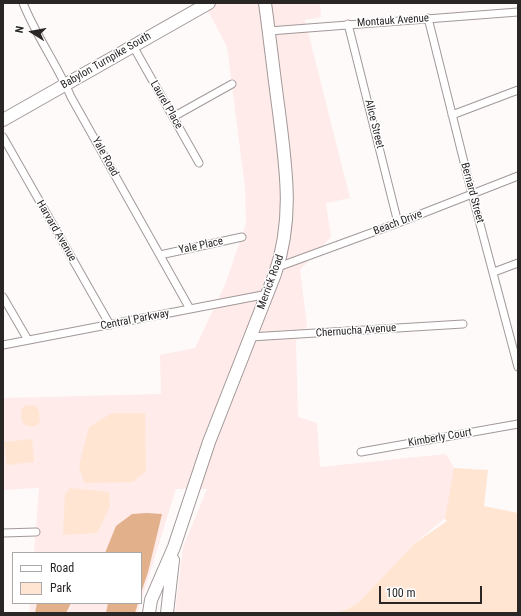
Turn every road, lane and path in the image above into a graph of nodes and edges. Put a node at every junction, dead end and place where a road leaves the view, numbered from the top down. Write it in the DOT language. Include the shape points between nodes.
graph roads {
  1 [pos="23,3"];
  2 [pos="209,3"];
  3 [pos="265,3"];
  4 [pos="518,12"];
  5 [pos="428,18"];
  6 [pos="348,24"];
  7 [pos="268,31"];
  8 [pos="133,46"];
  9 [pos="66,84"];
  10 [pos="232,84"];
  11 [pos="518,90"];
  12 [pos="452,115"];
  13 [pos="173,117"];
  14 [pos="3,120"];
  15 [pos="3,137"];
  16 [pos="199,163"];
  17 [pos="518,176"];
  18 [pos="472,194"];
  19 [pos="398,223"];
  20 [pos="242,237"];
  21 [pos="160,255"];
  22 [pos="518,263"];
  23 [pos="278,267"];
  24 [pos="494,272"];
  25 [pos="268,294"];
  26 [pos="3,297"];
  27 [pos="190,309"];
  28 [pos="463,324"];
  29 [pos="110,325"];
  30 [pos="250,338"];
  31 [pos="28,340"];
  32 [pos="3,345"];
  33 [pos="516,348"];
  34 [pos="518,367"];
  35 [pos="518,424"];
  36 [pos="361,452"];
  37 [pos="36,532"];
  38 [pos="3,533"];
  39 [pos="174,547"];
  40 [pos="149,613"];
  41 [pos="167,613"];
  1 -- 9 [label="street, Yale Road" via="38,36"];
  2 -- 8 [label="main road, Babylon Turnpike South"];
  3 -- 7 [label="main road, Merrick Road"];
  4 -- 5 [label="street, Montauk Avenue"];
  5 -- 6 [label="street, Montauk Avenue"];
  5 -- 12 [label="street, Bernard Street"];
  6 -- 7 [label="street, Montauk Avenue"];
  6 -- 19 [label="street, Alice Street"];
  7 -- 23 [label="main road, Merrick Road" via="288,194 285,233"];
  8 -- 9 [label="main road, Babylon Turnpike South"];
  8 -- 13 [label="street, Laurel Place"];
  9 -- 14 [label="main road, Babylon Turnpike South"];
  9 -- 21 [label="street, Yale Road"];
  10 -- 13 [label="street"];
  11 -- 12 [label="street"];
  12 -- 18 [label="street, Bernard Street"];
  13 -- 16 [label="street, Laurel Place"];
  15 -- 29 [label="street, Harvard Avenue"];
  17 -- 18 [label="street, Beach Drive"];
  18 -- 19 [label="street, Beach Drive"];
  18 -- 24 [label="street, Bernard Street"];
  19 -- 23 [label="street, Beach Drive"];
  20 -- 21 [label="street, Yale Place"];
  21 -- 27 [label="street, Yale Road"];
  22 -- 24 [label="street"];
  23 -- 25 [label="main road, Merrick Road"];
  24 -- 33 [label="street, Bernard Street"];
  25 -- 27 [label="street, Central Parkway"];
  25 -- 30 [label="main road, Merrick Road"];
  26 -- 31 [label="street"];
  27 -- 29 [label="street, Central Parkway"];
  28 -- 30 [label="street, Chernucha Avenue"];
  29 -- 31 [label="street, Central Parkway"];
  30 -- 39 [label="main road, Merrick Road" via="209,442"];
  31 -- 32 [label="street, Central Parkway"];
  33 -- 34 [label="street, Bernard Street"];
  35 -- 36 [label="street, Kimberly Court"];
  37 -- 38 [label="street"];
  39 -- 40 [label="main road, Merrick Road" via="151,600"];
  39 -- 41 [label="main road, Merrick Road"];
}
